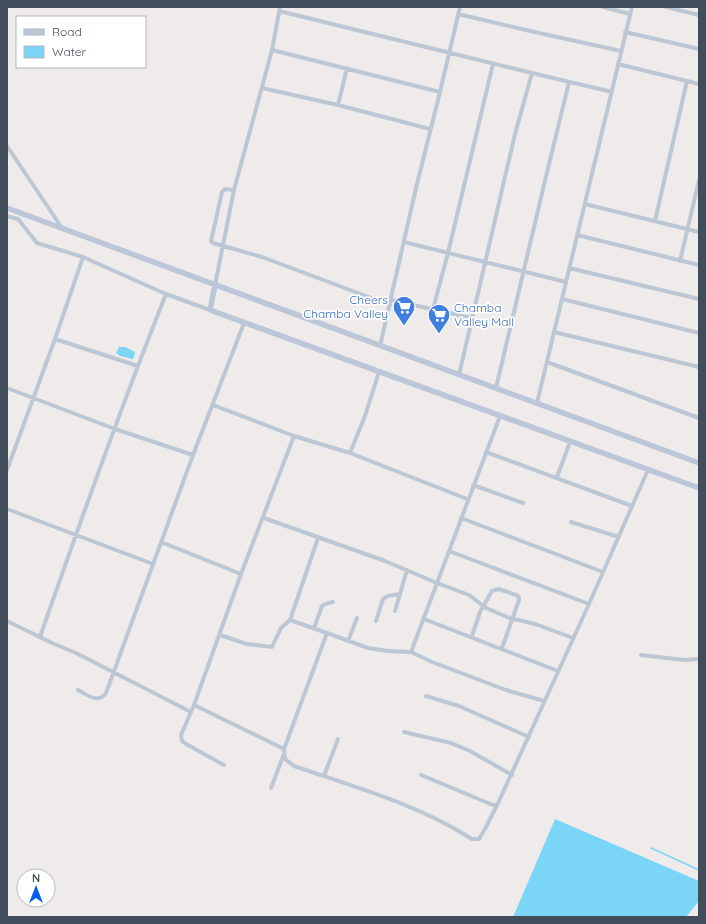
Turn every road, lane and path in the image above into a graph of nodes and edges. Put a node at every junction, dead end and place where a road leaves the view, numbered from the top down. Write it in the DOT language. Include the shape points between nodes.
graph roads {
  1 [pos="460,7"];
  2 [pos="603,7"];
  3 [pos="632,7"];
  4 [pos="666,7"];
  5 [pos="280,9"];
  6 [pos="458,14"];
  7 [pos="630,14"];
  8 [pos="699,15"];
  9 [pos="626,32"];
  10 [pos="699,49"];
  11 [pos="272,50"];
  12 [pos="621,51"];
  13 [pos="449,53"];
  14 [pos="493,64"];
  15 [pos="618,64"];
  16 [pos="348,68"];
  17 [pos="532,74"];
  18 [pos="688,81"];
  19 [pos="569,82"];
  20 [pos="699,84"];
  21 [pos="262,88"];
  22 [pos="440,92"];
  23 [pos="612,92"];
  24 [pos="338,105"];
  25 [pos="430,129"];
  26 [pos="7,146"];
  27 [pos="699,180"];
  28 [pos="234,190"];
  29 [pos="585,204"];
  30 [pos="7,209"];
  31 [pos="7,216"];
  32 [pos="655,221"];
  33 [pos="62,228"];
  34 [pos="688,229"];
  35 [pos="699,232"];
  36 [pos="577,234"];
  37 [pos="404,242"];
  38 [pos="224,246"];
  39 [pos="448,253"];
  40 [pos="83,257"];
  41 [pos="680,261"];
  42 [pos="486,262"];
  43 [pos="699,265"];
  44 [pos="569,268"];
  45 [pos="524,272"];
  46 [pos="566,282"];
  47 [pos="215,285"];
  48 [pos="166,294"];
  49 [pos="562,299"];
  50 [pos="699,299"];
  51 [pos="390,303"];
  52 [pos="433,309"];
  53 [pos="210,310"];
  54 [pos="472,318"];
  55 [pos="244,323"];
  56 [pos="554,332"];
  57 [pos="699,333"];
  58 [pos="55,339"];
  59 [pos="380,346"];
  60 [pos="547,362"];
  61 [pos="138,366"];
  62 [pos="699,367"];
  63 [pos="379,372"];
  64 [pos="459,375"];
  65 [pos="7,388"];
  66 [pos="496,388"];
  67 [pos="33,398"];
  68 [pos="537,403"];
  69 [pos="214,405"];
  70 [pos="500,416"];
  71 [pos="699,418"];
  72 [pos="115,429"];
  73 [pos="294,436"];
  74 [pos="570,442"];
  75 [pos="486,452"];
  76 [pos="350,453"];
  77 [pos="193,455"];
  78 [pos="699,463"];
  79 [pos="7,470"];
  80 [pos="648,470"];
  81 [pos="557,477"];
  82 [pos="473,485"];
  83 [pos="699,488"];
  84 [pos="468,499"];
  85 [pos="523,503"];
  86 [pos="632,506"];
  87 [pos="7,509"];
  88 [pos="264,518"];
  89 [pos="461,518"];
  90 [pos="571,522"];
  91 [pos="76,535"];
  92 [pos="618,537"];
  93 [pos="318,538"];
  94 [pos="161,542"];
  95 [pos="449,551"];
  96 [pos="153,564"];
  97 [pos="407,570"];
  98 [pos="603,572"];
  99 [pos="241,574"];
  100 [pos="436,583"];
  101 [pos="399,594"];
  102 [pos="333,602"];
  103 [pos="589,604"];
  104 [pos="483,605"];
  105 [pos="395,611"];
  106 [pos="357,618"];
  107 [pos="424,619"];
  108 [pos="512,619"];
  109 [pos="290,620"];
  110 [pos="7,621"];
  111 [pos="376,621"];
  112 [pos="314,628"];
  113 [pos="327,633"];
  114 [pos="220,635"];
  115 [pos="472,636"];
  116 [pos="40,637"];
  117 [pos="573,638"];
  118 [pos="348,641"];
  119 [pos="502,648"];
  120 [pos="411,652"];
  121 [pos="641,655"];
  122 [pos="699,659"];
  123 [pos="558,671"];
  124 [pos="114,672"];
  125 [pos="78,690"];
  126 [pos="426,696"];
  127 [pos="544,701"];
  128 [pos="194,705"];
  129 [pos="191,712"];
  130 [pos="404,732"];
  131 [pos="529,737"];
  132 [pos="338,739"];
  133 [pos="284,751"];
  134 [pos="224,765"];
  135 [pos="421,775"];
  136 [pos="512,775"];
  137 [pos="324,776"];
  138 [pos="271,788"];
  139 [pos="497,805"];
  1 -- 6 [label="street"];
  2 -- 7 [label="street"];
  3 -- 7 [label="street"];
  4 -- 8 [label="street"];
  5 -- 11 [label="street"];
  5 -- 13 [label="street"];
  6 -- 12 [label="street"];
  6 -- 13 [label="street"];
  7 -- 9 [label="street"];
  9 -- 10 [label="street"];
  9 -- 12 [label="street"];
  11 -- 16 [label="street"];
  11 -- 21 [label="street"];
  12 -- 15 [label="street"];
  13 -- 14 [label="street"];
  13 -- 22 [label="street"];
  14 -- 17 [label="street"];
  14 -- 39 [label="street"];
  15 -- 18 [label="street"];
  15 -- 23 [label="street"];
  16 -- 22 [label="street"];
  16 -- 24 [label="street"];
  17 -- 19 [label="street"];
  17 -- 42 [label="street" via="515,134"];
  18 -- 20 [label="street"];
  18 -- 32 [label="street"];
  19 -- 23 [label="street"];
  19 -- 45 [label="street"];
  21 -- 24 [label="street"];
  21 -- 28 [label="street"];
  22 -- 25 [label="street"];
  23 -- 29 [label="street"];
  24 -- 25 [label="street"];
  25 -- 37 [label="street"];
  26 -- 33 [label="street"];
  27 -- 34 [label="street"];
  28 -- 38 [label="street"];
  28 -- 38 [label="street" via="222,192 211,240 212,243"];
  29 -- 32 [label="street"];
  29 -- 36 [label="street"];
  30 -- 33 [label="main road"];
  31 -- 40 [label="street" via="18,219 37,243"];
  32 -- 34 [label="street"];
  33 -- 47 [label="main road"];
  34 -- 35 [label="street"];
  34 -- 41 [label="street"];
  36 -- 41 [label="street"];
  36 -- 44 [label="street"];
  37 -- 39 [label="street"];
  37 -- 51 [label="street"];
  38 -- 47 [label="street"];
  38 -- 51 [label="street"];
  39 -- 42 [label="street"];
  39 -- 52 [label="street"];
  40 -- 48 [label="street"];
  40 -- 58 [label="street"];
  41 -- 43 [label="street"];
  42 -- 45 [label="street"];
  42 -- 54 [label="street"];
  44 -- 46 [label="street"];
  44 -- 50 [label="street"];
  45 -- 46 [label="street"];
  45 -- 66 [label="street"];
  46 -- 49 [label="street"];
  47 -- 53 [label="main road"];
  47 -- 59 [label="main road"];
  48 -- 53 [label="street"];
  48 -- 61 [label="street"];
  49 -- 56 [label="street"];
  49 -- 57 [label="street"];
  51 -- 52 [label="street"];
  51 -- 59 [label="street"];
  52 -- 54 [label="street"];
  53 -- 55 [label="main road"];
  54 -- 64 [label="street"];
  55 -- 63 [label="main road"];
  55 -- 69 [label="street"];
  56 -- 60 [label="street"];
  56 -- 62 [label="street"];
  58 -- 61 [label="street"];
  58 -- 67 [label="street"];
  59 -- 64 [label="main road"];
  60 -- 68 [label="street"];
  60 -- 71 [label="street"];
  61 -- 72 [label="street"];
  63 -- 70 [label="main road"];
  63 -- 76 [label="street"];
  64 -- 66 [label="main road"];
  65 -- 67 [label="street"];
  66 -- 68 [label="main road"];
  67 -- 72 [label="street"];
  67 -- 79 [label="street"];
  68 -- 78 [label="main road"];
  69 -- 73 [label="street"];
  69 -- 77 [label="street"];
  70 -- 74 [label="main road"];
  70 -- 75 [label="street"];
  72 -- 77 [label="street"];
  72 -- 91 [label="street"];
  73 -- 76 [label="street"];
  73 -- 88 [label="street"];
  74 -- 80 [label="main road"];
  74 -- 81 [label="street"];
  75 -- 81 [label="street"];
  75 -- 82 [label="street"];
  76 -- 84 [label="street"];
  77 -- 94 [label="street"];
  80 -- 83 [label="main road"];
  80 -- 86 [label="street"];
  81 -- 86 [label="street"];
  82 -- 84 [label="street"];
  82 -- 85 [label="street"];
  84 -- 89 [label="street"];
  86 -- 92 [label="street"];
  87 -- 91 [label="street"];
  88 -- 93 [label="street"];
  88 -- 99 [label="street"];
  89 -- 95 [label="street"];
  89 -- 98 [label="street"];
  90 -- 92 [label="street"];
  91 -- 96 [label="street"];
  91 -- 116 [label="street"];
  92 -- 98 [label="street"];
  93 -- 97 [label="street"];
  93 -- 109 [label="street"];
  94 -- 96 [label="street"];
  94 -- 99 [label="street"];
  95 -- 100 [label="street"];
  95 -- 103 [label="street"];
  96 -- 124 [label="street"];
  97 -- 100 [label="street"];
  97 -- 101 [label="street"];
  98 -- 103 [label="street"];
  99 -- 114 [label="street"];
  100 -- 104 [label="street" via="469,595"];
  100 -- 107 [label="street"];
  101 -- 105 [label="street"];
  101 -- 111 [label="street" via="383,599"];
  102 -- 112 [label="street" via="322,606"];
  103 -- 117 [label="street"];
  104 -- 108 [label="street"];
  104 -- 108 [label="street" via="495,589 516,594 520,600"];
  104 -- 115 [label="street"];
  106 -- 118 [label="street"];
  107 -- 115 [label="street"];
  107 -- 120 [label="street"];
  108 -- 117 [label="street" via="538,625"];
  108 -- 119 [label="street"];
  109 -- 112 [label="street"];
  109 -- 114 [label="street" via="281,628 272,648 247,644"];
  110 -- 116 [label="street"];
  112 -- 113 [label="street"];
  113 -- 118 [label="street"];
  113 -- 133 [label="street"];
  114 -- 128 [label="street"];
  115 -- 119 [label="street"];
  116 -- 124 [label="street"];
  117 -- 123 [label="street"];
  118 -- 120 [label="street" via="368,648"];
  119 -- 123 [label="street"];
  120 -- 127 [label="street" via="506,690"];
  121 -- 122 [label="street"];
  123 -- 127 [label="street"];
  124 -- 125 [label="street" via="102,697 94,698"];
  124 -- 129 [label="street"];
  126 -- 131 [label="street" via="459,706"];
  127 -- 131 [label="street"];
  128 -- 129 [label="street"];
  128 -- 133 [label="street"];
  129 -- 134 [label="street" via="181,734 182,741"];
  130 -- 136 [label="street" via="470,751"];
  131 -- 136 [label="street"];
  132 -- 137 [label="street"];
  133 -- 137 [label="street" via="285,759 294,766"];
  133 -- 138 [label="street"];
  135 -- 139 [label="street"];
  136 -- 139 [label="street"];
  137 -- 139 [label="street" via="408,805 472,840 479,839"];
}
